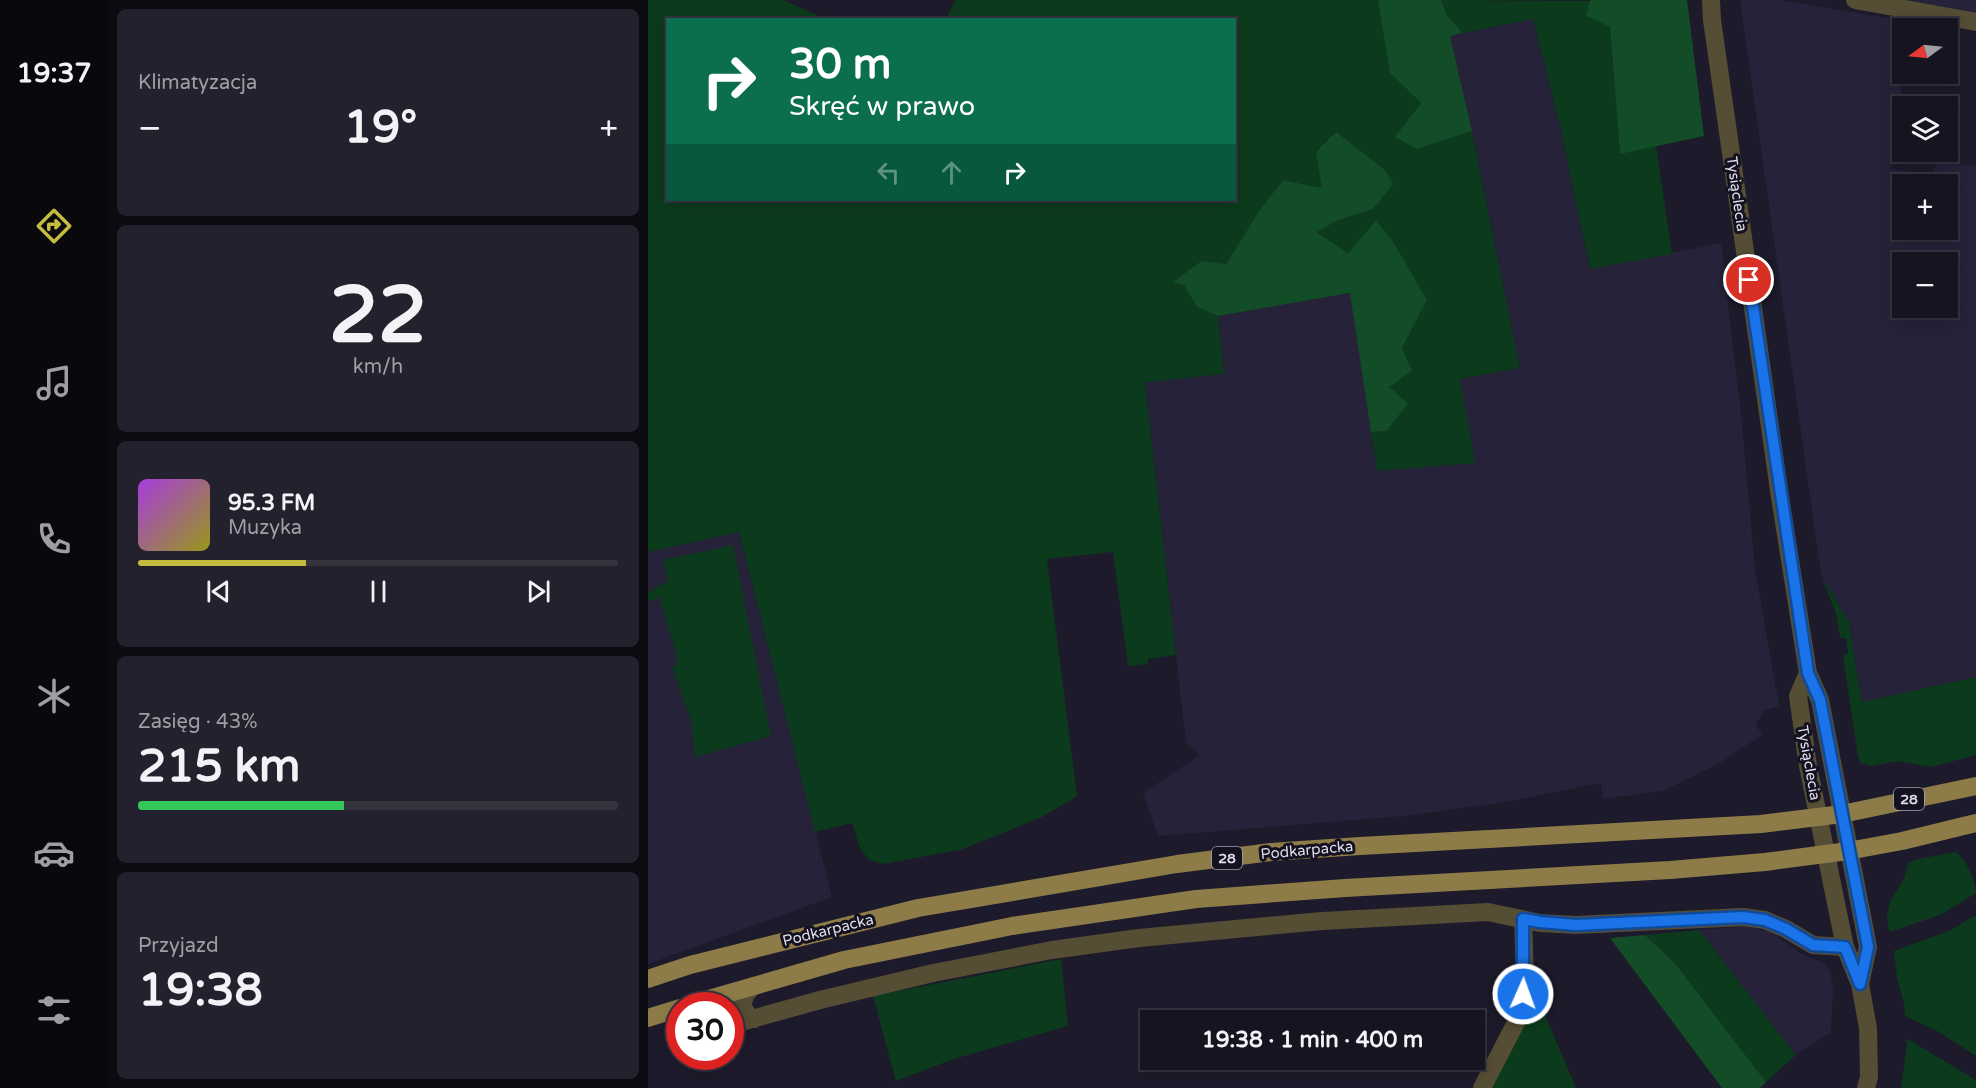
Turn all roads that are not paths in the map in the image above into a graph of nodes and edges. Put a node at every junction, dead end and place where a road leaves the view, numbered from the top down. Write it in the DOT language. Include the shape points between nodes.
graph roads {
  1 [pos="1711,0"];
  2 [pos="1855,0"];
  3 [pos="1976,22"];
  4 [pos="1808,673"];
  5 [pos="1976,786"];
  6 [pos="1842,813"];
  7 [pos="1818,817"];
  8 [pos="1976,823"];
  9 [pos="1848,851"];
  10 [pos="1826,854"];
  11 [pos="1523,919"];
  12 [pos="1845,947"];
  13 [pos="648,979"];
  14 [pos="1860,984"];
  15 [pos="753,986"];
  16 [pos="732,992"];
  17 [pos="755,1019"];
  18 [pos="744,1022"];
  19 [pos="1482,1088"];
  20 [pos="1866,1088"];
  1 -- 4 [label="street, Tysiąclecia"];
  2 -- 3 [label="street"];
  4 -- 6 [label="street, Tysiąclecia" via="1820,700"];
  4 -- 7 [label="street, Tysiąclecia" via="1798,696"];
  5 -- 6 [label="main road, Podkarpacka / 28"];
  6 -- 7 [label="main road, Podkarpacka / 28"];
  6 -- 9 [label="street, Tysiąclecia"];
  7 -- 10 [label="street, Tysiąclecia"];
  7 -- 13 [label="main road, Podkarpacka / 28" via="1761,824 1271,852 1177,864 918,908"];
  8 -- 9 [label="main road"];
  9 -- 10 [label="main road"];
  9 -- 14 [label="street, Tysiąclecia" via="1868,947"];
  10 -- 12 [label="street, Tysiąclecia"];
  10 -- 15 [label="main road" via="1670,870 1196,899 1012,926 844,960"];
  11 -- 12 [label="street" via="1576,925 1743,917 1765,920 1813,945"];
  11 -- 17 [label="street" via="1488,912 1370,917 1139,938 933,973"];
  11 -- 19 [label="street" via="1522,1011"];
  12 -- 14 [label="street, Tysiąclecia"];
  14 -- 20 [label="street" via="1868,1028"];
  15 -- 16 [label="main road"];
  15 -- 17 [label="street" via="742,1005 748,1016"];
  17 -- 18 [label="street"];
}
